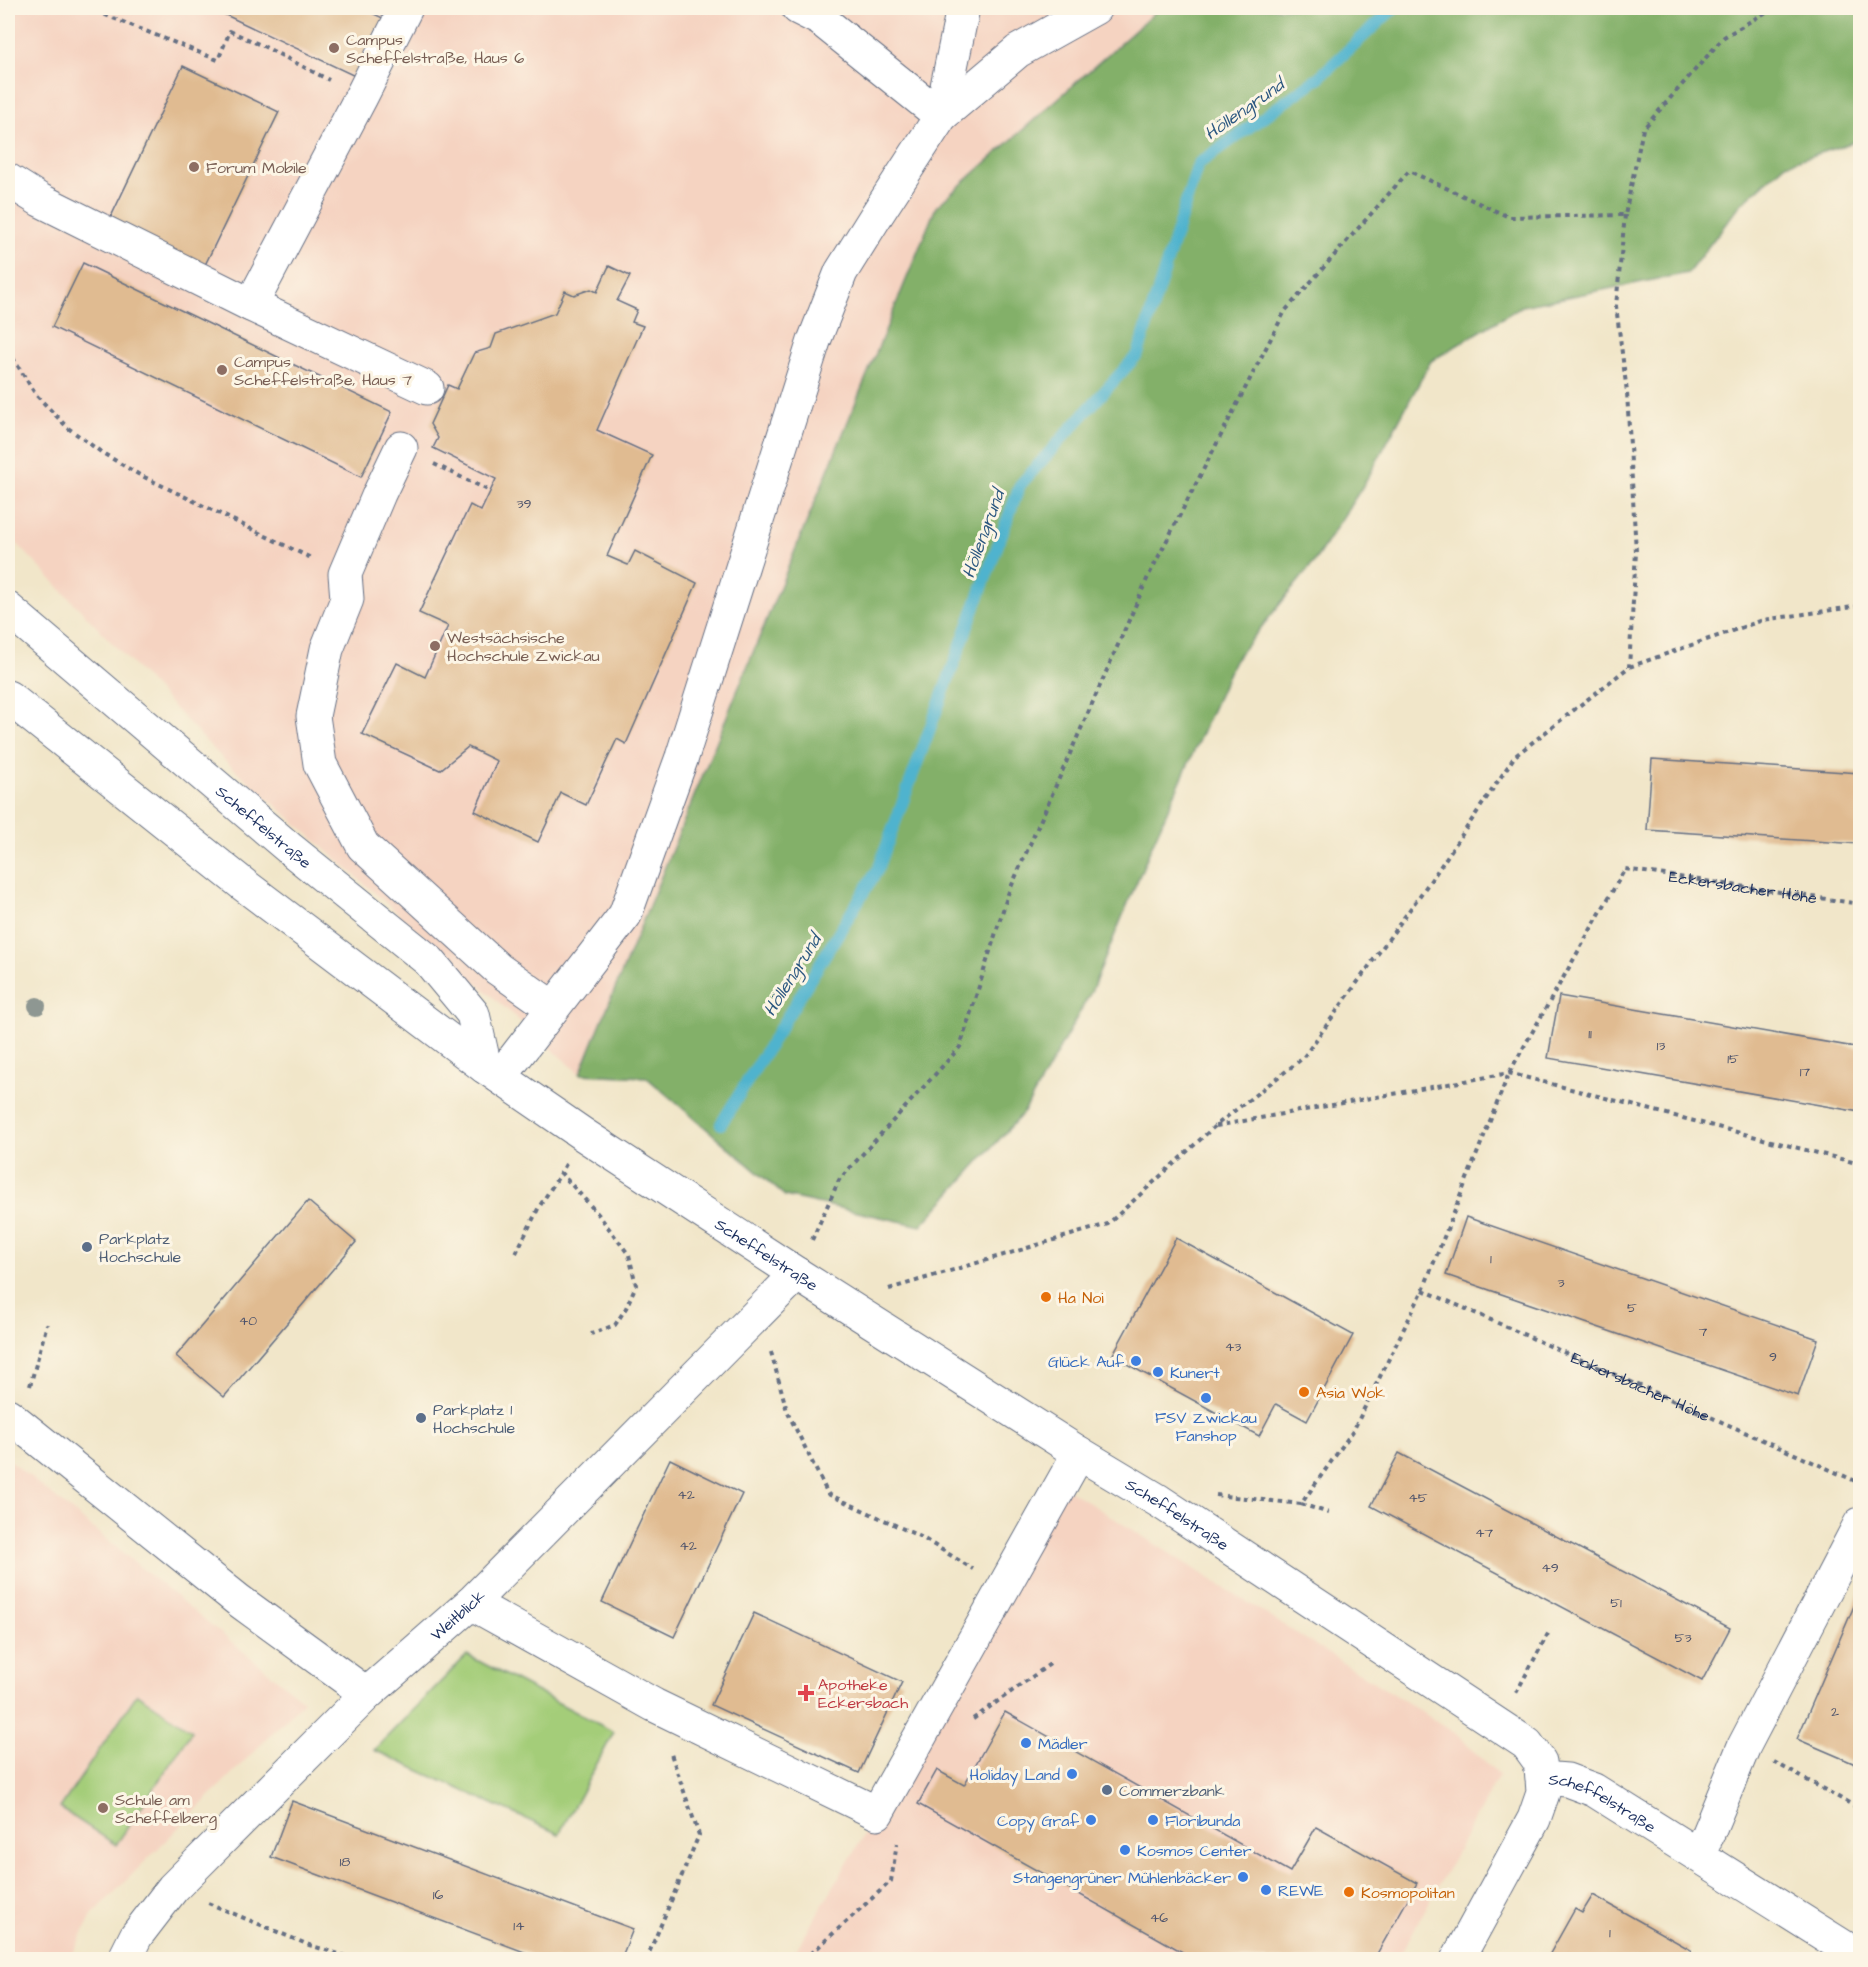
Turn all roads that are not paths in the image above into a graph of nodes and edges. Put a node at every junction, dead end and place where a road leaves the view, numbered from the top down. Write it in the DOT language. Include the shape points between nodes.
graph roads {
  1 [pos="406,8"];
  2 [pos="798,8"];
  3 [pos="963,8"];
  4 [pos="1095,8"];
  5 [pos="941,116"];
  6 [pos="8,180"];
  7 [pos="251,305"];
  8 [pos="427,388"];
  9 [pos="401,448"];
  10 [pos="8,609"];
  11 [pos="15,708"];
  12 [pos="552,1007"];
  13 [pos="492,1072"];
  14 [pos="797,1274"];
  15 [pos="14,1420"];
  16 [pos="1079,1453"];
  17 [pos="1860,1524"];
  18 [pos="471,1603"];
  19 [pos="367,1694"];
  20 [pos="1542,1778"];
  21 [pos="1700,1856"];
  22 [pos="1860,1957"];
  23 [pos="124,1959"];
  24 [pos="1457,1959"];
  1 -- 7 [label="street"];
  2 -- 5 [label="street" via="820,19"];
  3 -- 5 [label="street"];
  4 -- 5 [label="street" via="1018,51"];
  5 -- 12 [label="street" via="842,272 818,331 682,757 625,915"];
  6 -- 7 [label="street" via="40,200"];
  7 -- 8 [label="street"];
  9 -- 12 [label="street" via="345,574 347,599 327,649 313,716 320,764 363,846 498,969"];
  10 -- 13 [label="street, Scheffelstraße" via="289,848 429,961 473,1014"];
  11 -- 13 [label="street, Scheffelstraße"];
  12 -- 13 [label="street"];
  13 -- 14 [label="street, Scheffelstraße"];
  14 -- 16 [label="street, Scheffelstraße"];
  14 -- 18 [label="street, Weitblick"];
  15 -- 19 [label="street" via="238,1600"];
  16 -- 18 [label="street" via="877,1813 654,1705"];
  16 -- 20 [label="street, Scheffelstraße" via="1160,1501 1527,1744 1540,1762"];
  17 -- 21 [label="street" via="1744,1746"];
  18 -- 19 [label="street, Weitblick"];
  19 -- 23 [label="street, Weitblick" via="172,1888"];
  20 -- 21 [label="street, Scheffelstraße" via="1567,1780 1594,1790"];
  20 -- 24 [label="street" via="1543,1793 1534,1819"];
  21 -- 22 [label="street, Scheffelstraße"];
}
